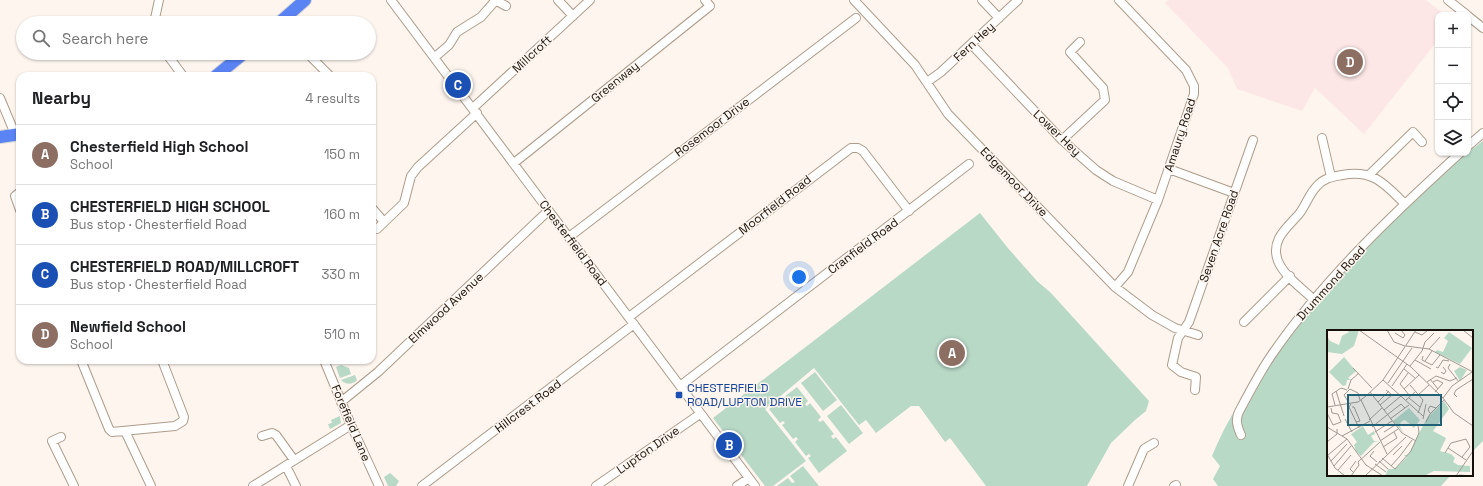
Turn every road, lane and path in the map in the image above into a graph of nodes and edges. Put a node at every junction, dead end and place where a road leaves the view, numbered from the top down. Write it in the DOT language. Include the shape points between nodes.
graph roads {
  1 [pos="160,0"];
  2 [pos="305,0"];
  3 [pos="391,0"];
  4 [pos="496,0"];
  5 [pos="558,0"];
  6 [pos="590,0"];
  7 [pos="705,0"];
  8 [pos="854,0"];
  9 [pos="982,0"];
  10 [pos="1018,0"];
  11 [pos="1448,0"];
  12 [pos="1123,2"];
  13 [pos="506,6"];
  14 [pos="1462,12"];
  15 [pos="156,16"];
  16 [pos="290,16"];
  17 [pos="573,16"];
  18 [pos="856,18"];
  19 [pos="999,18"];
  20 [pos="1471,19"];
  21 [pos="1483,28"];
  22 [pos="1080,42"];
  23 [pos="971,44"];
  24 [pos="435,57"];
  25 [pos="171,60"];
  26 [pos="234,60"];
  27 [pos="314,60"];
  28 [pos="181,72"];
  29 [pos="220,72"];
  30 [pos="326,72"];
  31 [pos="927,82"];
  32 [pos="0,98"];
  33 [pos="475,110"];
  34 [pos="16,130"];
  35 [pos="1483,133"];
  36 [pos="16,134"];
  37 [pos="0,137"];
  38 [pos="1322,138"];
  39 [pos="1062,140"];
  40 [pos="1253,140"];
  41 [pos="1422,142"];
  42 [pos="1471,143"];
  43 [pos="1457,156"];
  44 [pos="514,163"];
  45 [pos="969,164"];
  46 [pos="1169,169"];
  47 [pos="1370,174"];
  48 [pos="1331,177"];
  49 [pos="1234,192"];
  50 [pos="1158,200"];
  51 [pos="1404,203"];
  52 [pos="548,211"];
  53 [pos="909,211"];
  54 [pos="376,213"];
  55 [pos="384,222"];
  56 [pos="377,229"];
  57 [pos="569,237"];
  58 [pos="1290,276"];
  59 [pos="1115,287"];
  60 [pos="1313,299"];
  61 [pos="629,317"];
  62 [pos="1244,322"];
  63 [pos="634,324"];
  64 [pos="1183,330"];
  65 [pos="1198,335"];
  66 [pos="83,364"];
  67 [pos="164,364"];
  68 [pos="326,364"];
  69 [pos="680,386"];
  70 [pos="1195,390"];
  71 [pos="341,402"];
  72 [pos="700,414"];
  73 [pos="351,425"];
  74 [pos="125,431"];
  75 [pos="1241,435"];
  76 [pos="262,436"];
  77 [pos="61,437"];
  78 [pos="1154,443"];
  79 [pos="294,460"];
  80 [pos="286,466"];
  81 [pos="749,478"];
  82 [pos="74,486"];
  83 [pos="150,486"];
  84 [pos="253,486"];
  85 [pos="296,486"];
  86 [pos="379,486"];
  87 [pos="422,486"];
  88 [pos="596,486"];
  89 [pos="737,486"];
  90 [pos="755,486"];
  91 [pos="1128,486"];
  1 -- 15 [label="street"];
  2 -- 16 [label="highway"];
  3 -- 24 [label="street, Chesterfield Road"];
  4 -- 13 [label="street"];
  4 -- 24 [label="street" via="481,17 457,32 449,45"];
  5 -- 17 [label="street"];
  6 -- 17 [label="street, Millcroft"];
  7 -- 44 [label="street, Greenway" via="710,6"];
  8 -- 31 [label="street, Edgemoor Drive" via="904,52"];
  9 -- 19 [label="street"];
  10 -- 19 [label="street, Fern Hey"];
  11 -- 14 [label="street"];
  12 -- 46 [label="street, Amaury Road" via="1186,70 1194,86 1192,103"];
  17 -- 33 [label="street, Millcroft"];
  18 -- 57 [label="street, Rosemoor Drive"];
  19 -- 23 [label="street, Fern Hey"];
  20 -- 21 [label="street"];
  22 -- 39 [label="street" via="1070,52 1103,88 1105,100"];
  23 -- 31 [label="street, Fern Hey"];
  23 -- 39 [label="street, Lower Hey"];
  24 -- 33 [label="street, Chesterfield Road"];
  25 -- 28 [label="street"];
  26 -- 29 [label="highway"];
  27 -- 30 [label="street"];
  31 -- 59 [label="street, Edgemoor Drive" via="948,114"];
  32 -- 34 [label="street"];
  33 -- 44 [label="street, Chesterfield Road"];
  33 -- 55 [label="street, Millcroft" via="418,167 411,176 404,203"];
  35 -- 42 [label="street"];
  36 -- 37 [label="highway"];
  38 -- 48 [label="street"];
  39 -- 50 [label="street, Lower Hey" via="1112,181"];
  40 -- 49 [label="street, Seven Acre Road"];
  41 -- 47 [label="street" via="1412,132"];
  43 -- 51 [label="street, Drummond Road"];
  44 -- 52 [label="street, Chesterfield Road"];
  45 -- 53 [label="street, Cranfield Road"];
  46 -- 49 [label="street"];
  46 -- 50 [label="street, Amaury Road"];
  47 -- 48 [label="street" via="1353,172"];
  47 -- 51 [label="street"];
  48 -- 58 [label="street" via="1318,184 1302,209 1279,236 1276,244 1278,261"];
  49 -- 64 [label="street, Seven Acre Road" via="1189,322"];
  50 -- 59 [label="street, Amaury Road" via="1128,272"];
  51 -- 60 [label="street, Drummond Road"];
  52 -- 57 [label="street, Chesterfield Road"];
  52 -- 71 [label="street, Elmwood Avenue" via="378,372"];
  53 -- 61 [label="street, Moorfield Road" via="863,151 851,148"];
  53 -- 69 [label="street, Cranfield Road"];
  54 -- 55 [label="street"];
  55 -- 56 [label="street, Millcroft"];
  57 -- 61 [label="street, Chesterfield Road"];
  58 -- 60 [label="street"];
  58 -- 62 [label="street"];
  59 -- 64 [label="street, Edgemoor Drive" via="1152,315 1174,328"];
  60 -- 75 [label="street, Drummond Road" via="1272,353 1240,408 1236,424"];
  61 -- 63 [label="street, Chesterfield Road"];
  63 -- 69 [label="street, Chesterfield Road"];
  63 -- 87 [label="street, Hillcrest Road"];
  64 -- 65 [label="street, Edgemoor Drive"];
  64 -- 70 [label="street, Seven Acre Road" via="1178,338 1172,365 1181,372 1196,377"];
  66 -- 74 [label="street" via="109,428 112,432"];
  67 -- 74 [label="street" via="184,417 183,421 175,426"];
  68 -- 71 [label="street, Forefield Lane"];
  69 -- 72 [label="street, Chesterfield Road"];
  71 -- 73 [label="street, Forefield Lane"];
  72 -- 81 [label="street, Chesterfield Road"];
  72 -- 88 [label="street, Lupton Drive"];
  73 -- 79 [label="street"];
  73 -- 86 [label="street, Forefield Lane"];
  74 -- 83 [label="street"];
  76 -- 79 [label="street" via="272,433 276,435"];
  77 -- 82 [label="street" via="52,441"];
  78 -- 91 [label="street" via="1144,449"];
  79 -- 80 [label="street"];
  80 -- 84 [label="street"];
  80 -- 85 [label="street"];
  81 -- 89 [label="street"];
  81 -- 90 [label="street, Chesterfield Road"];
}
